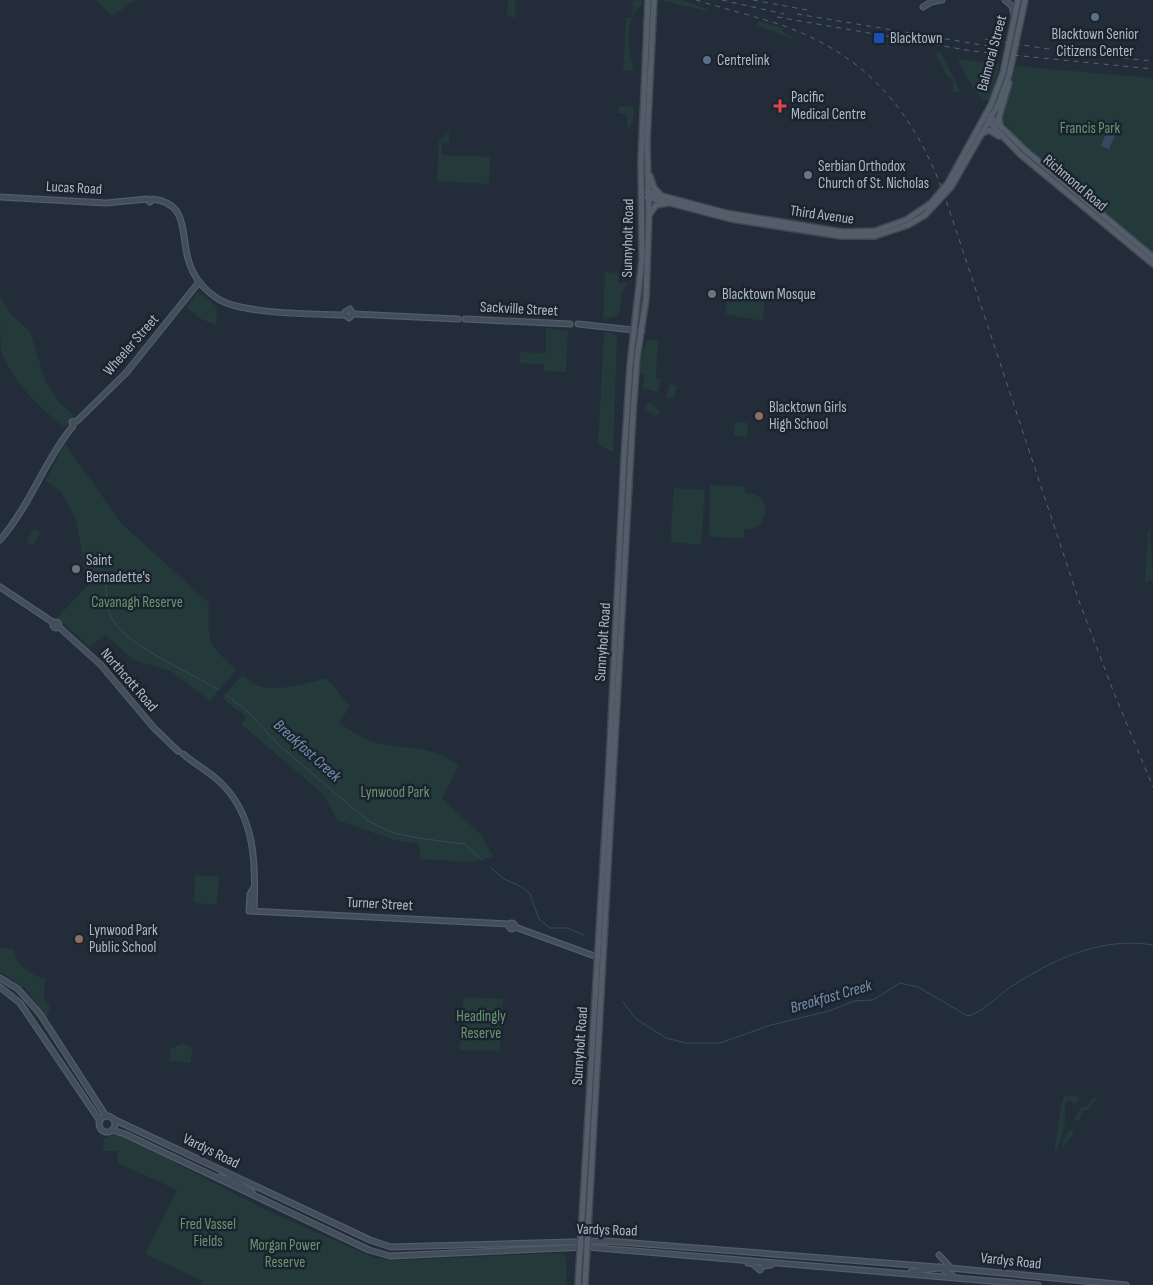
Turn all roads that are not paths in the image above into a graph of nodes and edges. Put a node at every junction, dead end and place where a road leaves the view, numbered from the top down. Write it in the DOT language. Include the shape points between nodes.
graph roads {
  1 [pos="648,0"];
  2 [pos="654,0"];
  3 [pos="942,0"];
  4 [pos="1005,0"];
  5 [pos="1018,0"];
  6 [pos="1024,0"];
  7 [pos="923,8"];
  8 [pos="1014,19"];
  9 [pos="1009,75"];
  10 [pos="985,115"];
  11 [pos="990,120"];
  12 [pos="1000,125"];
  13 [pos="983,133"];
  14 [pos="1008,142"];
  15 [pos="647,161"];
  16 [pos="642,194"];
  17 [pos="648,194"];
  18 [pos="0,196"];
  19 [pos="663,196"];
  20 [pos="673,203"];
  21 [pos="649,216"];
  22 [pos="1153,257"];
  23 [pos="1153,264"];
  24 [pos="199,282"];
  25 [pos="634,330"];
  26 [pos="642,331"];
  27 [pos="0,540"];
  28 [pos="0,586"];
  29 [pos="251,911"];
  30 [pos="597,958"];
  31 [pos="604,959"];
  32 [pos="0,978"];
  33 [pos="0,987"];
  34 [pos="106,1116"];
  35 [pos="113,1119"];
  36 [pos="100,1121"];
  37 [pos="112,1130"];
  38 [pos="208,1174"];
  39 [pos="236,1178"];
  40 [pos="268,1202"];
  41 [pos="584,1241"];
  42 [pos="584,1247"];
  43 [pos="940,1255"];
  44 [pos="720,1258"];
  45 [pos="797,1264"];
  46 [pos="939,1267"];
  47 [pos="950,1268"];
  48 [pos="897,1273"];
  49 [pos="962,1278"];
  50 [pos="578,1285"];
  51 [pos="586,1285"];
  52 [pos="1038,1285"];
  53 [pos="1126,1285"];
  1 -- 16 [label="main road, Sunnyholt Road"];
  2 -- 15 [label="main road, Sunnyholt Road"];
  3 -- 7 [label="main road"];
  4 -- 8 [label="main road" via="1012,7"];
  5 -- 8 [label="main road, Balmoral Street"];
  6 -- 9 [label="main road, Balmoral Street"];
  8 -- 10 [label="main road, Balmoral Street" via="999,86"];
  9 -- 11 [label="main road, Balmoral Street"];
  9 -- 12 [label="main road"];
  10 -- 11 [label="main road, Richmond Road"];
  10 -- 19 [label="main road, Third Avenue" via="951,177 934,200 913,216 884,229 854,233 827,230 731,214"];
  11 -- 12 [label="main road, Richmond Road"];
  11 -- 13 [label="main road, Third Avenue"];
  11 -- 14 [label="main road, Richmond Road"];
  12 -- 22 [label="main road, Richmond Road" via="1025,150"];
  13 -- 14 [label="main road" via="991,131"];
  13 -- 20 [label="main road, Third Avenue" via="956,181 934,207 908,225 881,235 850,237 786,229 726,218"];
  14 -- 23 [label="main road, Richmond Road"];
  15 -- 17 [label="main road, Sunnyholt Road"];
  15 -- 19 [label="main road" via="653,186"];
  16 -- 17 [label="main road, Third Avenue"];
  16 -- 25 [label="main road, Sunnyholt Road" via="642,260"];
  17 -- 19 [label="main road, Third Avenue"];
  17 -- 20 [label="main road, Third Avenue"];
  17 -- 21 [label="main road, Sunnyholt Road"];
  18 -- 24 [label="main road, Lucas Road" via="106,203 149,199 166,202 174,207 182,224 189,263"];
  20 -- 21 [label="main road" via="657,204"];
  21 -- 26 [label="main road, Sunnyholt Road"];
  24 -- 25 [label="main road, Sackville Street" via="214,296 233,306 345,314 350,309 353,314 458,319 461,323 466,319 570,324 574,329 578,324"];
  24 -- 27 [label="main road, Wheeler Street" via="126,373 77,421 77,426 73,426 54,452 25,507"];
  25 -- 26 [label="main road, Sackville Street"];
  25 -- 30 [label="main road, Sunnyholt Road"];
  26 -- 31 [label="main road, Sunnyholt Road" via="630,447"];
  28 -- 29 [label="main road, Northcott Road" via="56,625 101,665 159,734 218,780 241,810 249,828 253,848"];
  29 -- 30 [label="main road, Turner Street" via="510,924 511,929 515,927"];
  30 -- 31 [label="main road"];
  30 -- 41 [label="main road, Sunnyholt Road"];
  31 -- 41 [label="main road, Sunnyholt Road"];
  32 -- 34 [label="main road" via="18,989 40,1014"];
  33 -- 36 [label="main road" via="20,1003"];
  34 -- 35 [label="main road"];
  34 -- 36 [label="main road"];
  35 -- 37 [label="main road"];
  35 -- 39 [label="main road, Vardys Road"];
  36 -- 37 [label="main road" via="101,1129"];
  37 -- 38 [label="main road, Vardys Road"];
  38 -- 39 [label="main road" via="231,1180"];
  38 -- 40 [label="main road, Vardys Road"];
  39 -- 40 [label="main road" via="239,1184"];
  39 -- 41 [label="main road, Vardys Road" via="392,1247"];
  40 -- 42 [label="main road, Vardys Road" via="369,1250 390,1256"];
  41 -- 42 [label="main road, Sunnyholt Road"];
  41 -- 46 [label="main road, Vardys Road"];
  42 -- 44 [label="main road, Vardys Road"];
  42 -- 50 [label="main road, Sunnyholt Road"];
  42 -- 51 [label="main road, Sunnyholt Road"];
  43 -- 47 [label="main road"];
  44 -- 45 [label="main road, Vardys Road"];
  44 -- 45 [label="main road, Vardys Road" via="752,1264 760,1270 767,1265"];
  45 -- 48 [label="main road, Vardys Road"];
  46 -- 47 [label="main road, Vardys Road"];
  46 -- 48 [label="main road"];
  46 -- 49 [label="main road"];
  47 -- 53 [label="main road, Vardys Road"];
  48 -- 49 [label="main road, Vardys Road"];
  49 -- 52 [label="main road, Vardys Road"];
}
